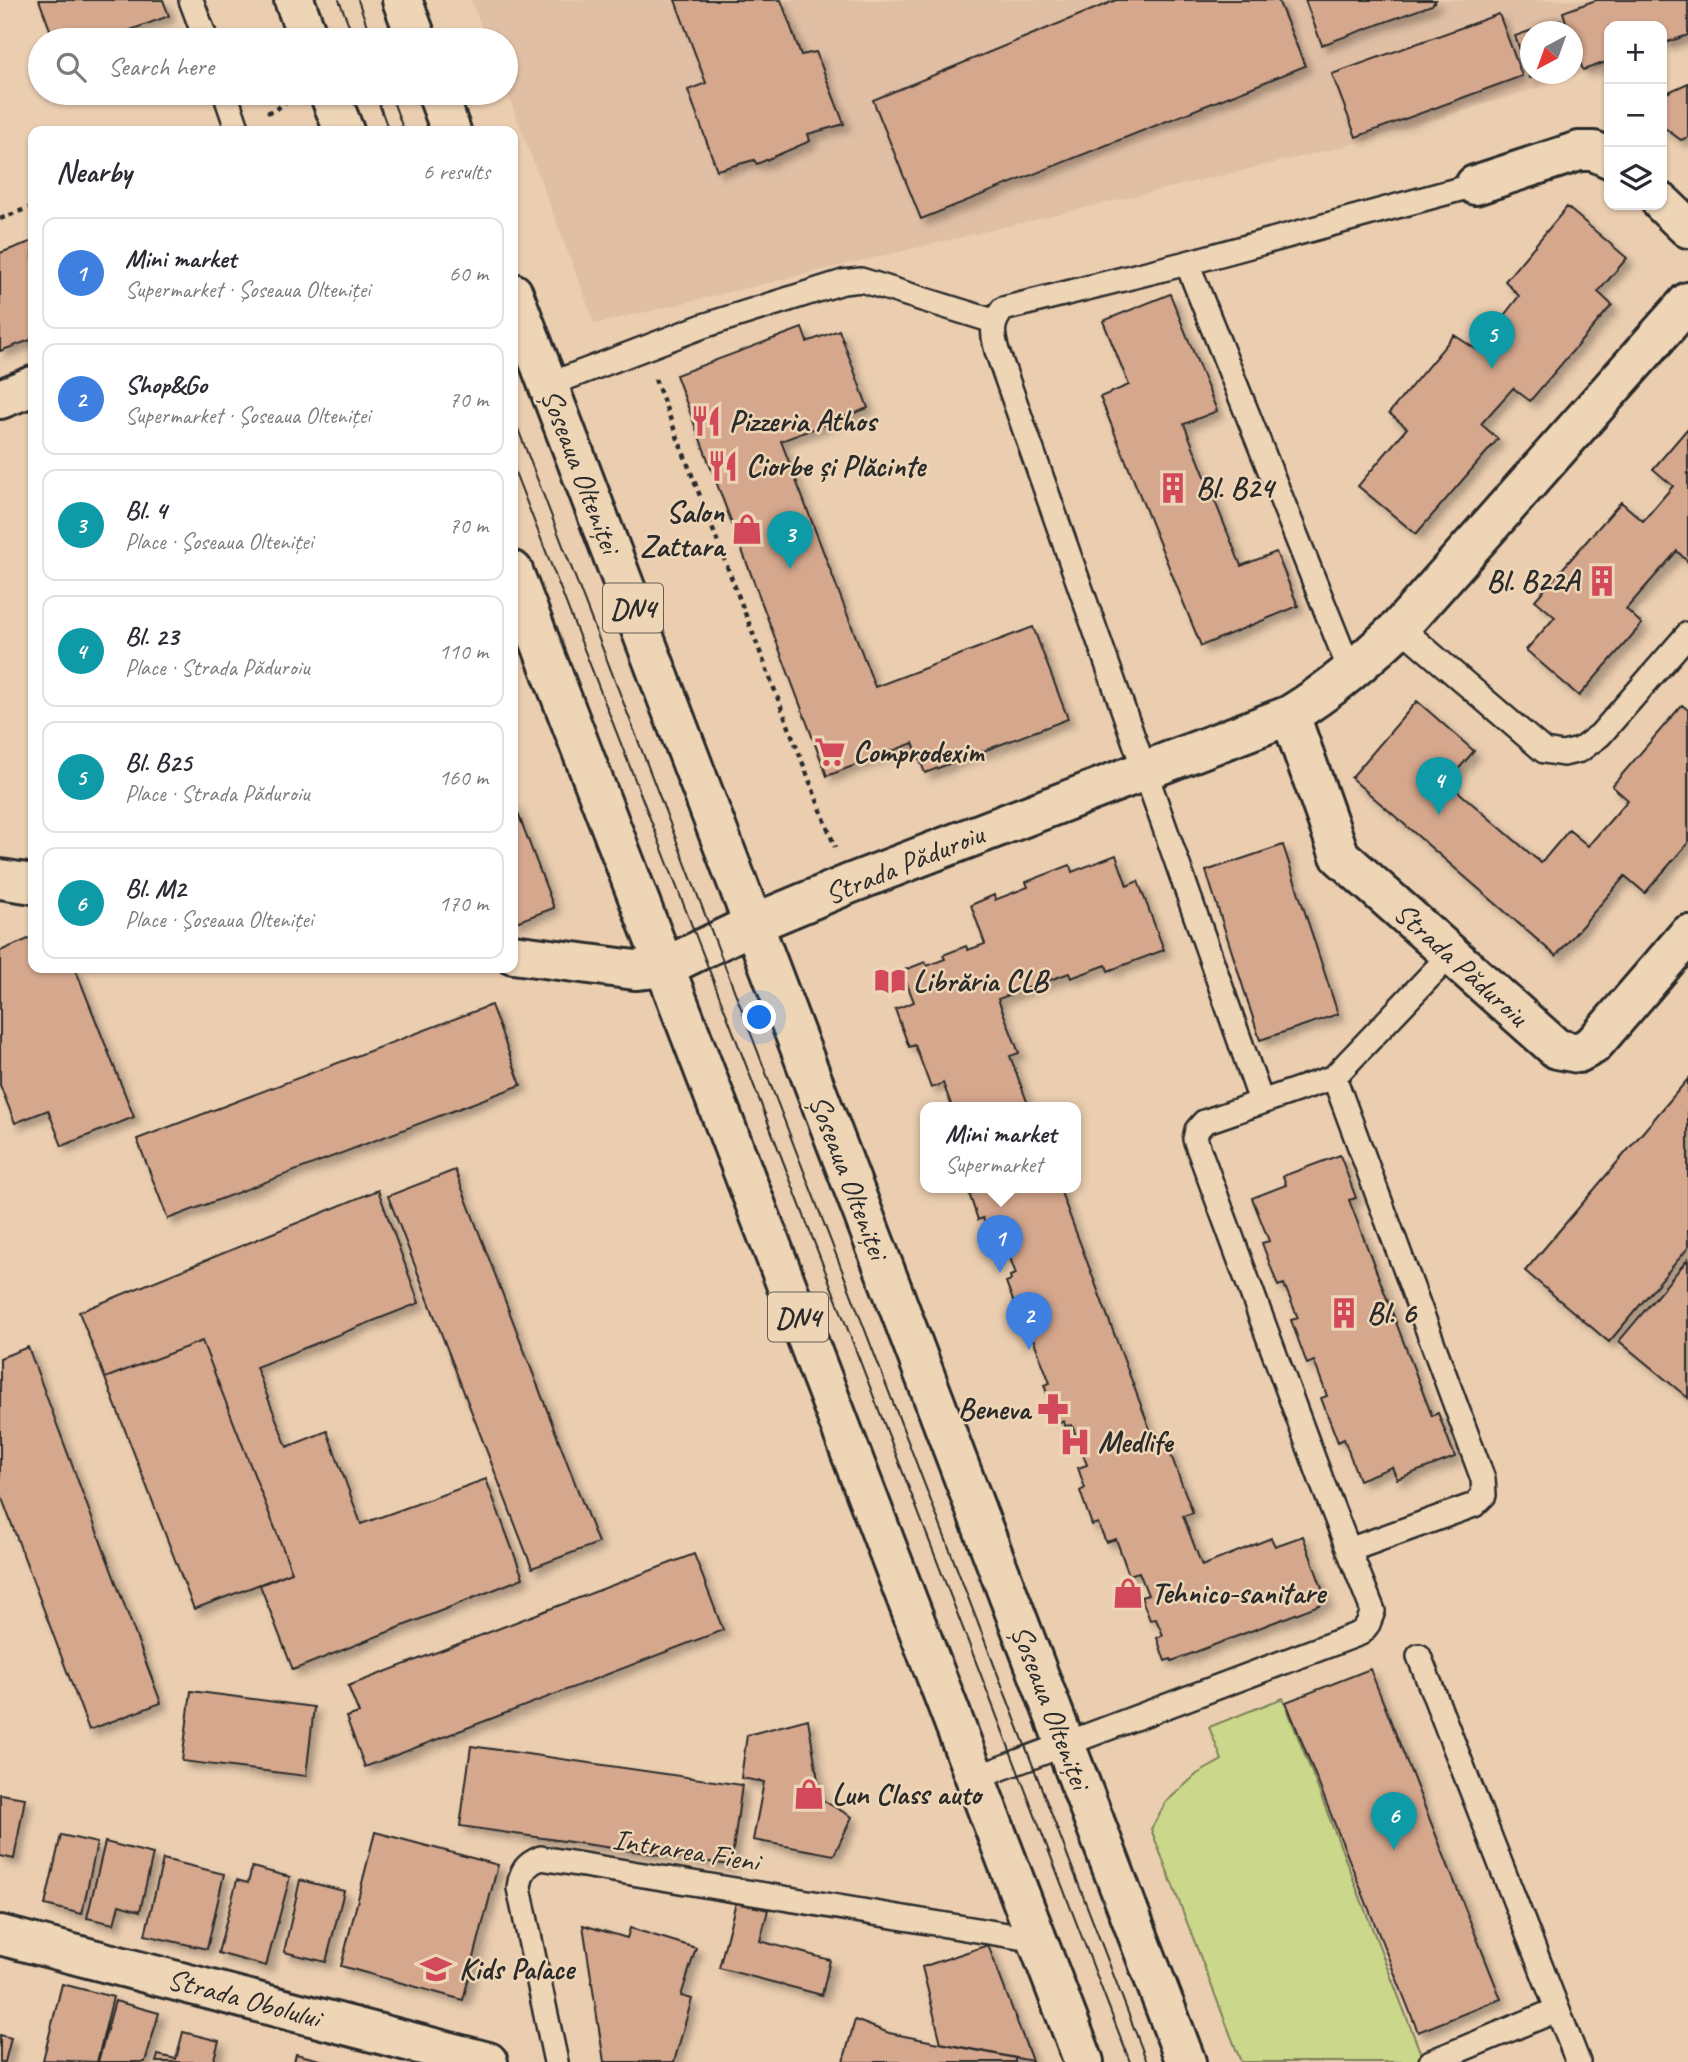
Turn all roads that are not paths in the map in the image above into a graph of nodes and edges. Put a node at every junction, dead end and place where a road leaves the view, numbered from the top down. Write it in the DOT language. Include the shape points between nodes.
graph roads {
  1 [pos="191,0"];
  2 [pos="294,0"];
  3 [pos="402,0"];
  4 [pos="202,28"];
  5 [pos="304,28"];
  6 [pos="412,28"];
  7 [pos="229,105"];
  8 [pos="334,105"];
  9 [pos="441,105"];
  10 [pos="236,125"];
  11 [pos="342,126"];
  12 [pos="449,126"];
  13 [pos="1604,155"];
  14 [pos="1475,185"];
  15 [pos="1667,208"];
  16 [pos="1688,228"];
  17 [pos="1187,262"];
  18 [pos="1688,302"];
  19 [pos="518,306"];
  20 [pos="993,321"];
  21 [pos="548,384"];
  22 [pos="28,388"];
  23 [pos="0,399"];
  24 [pos="518,584"];
  25 [pos="1400,627"];
  26 [pos="1688,634"];
  27 [pos="1351,673"];
  28 [pos="1290,715"];
  29 [pos="1146,769"];
  30 [pos="0,879"];
  31 [pos="28,883"];
  32 [pos="753,924"];
  33 [pos="1688,934"];
  34 [pos="518,955"];
  35 [pos="1450,955"];
  36 [pos="665,967"];
  37 [pos="1334,1077"];
  38 [pos="1261,1101"];
  39 [pos="1349,1550"];
  40 [pos="1419,1656"];
  41 [pos="1065,1743"];
  42 [pos="975,1778"];
  43 [pos="0,1935"];
  44 [pos="1037,1940"];
  45 [pos="1558,2010"];
  46 [pos="488,2062"];
  47 [pos="556,2062"];
  48 [pos="1084,2062"];
  49 [pos="1186,2062"];
  50 [pos="1431,2062"];
  51 [pos="1578,2062"];
  1 -- 4 [label="lane"];
  2 -- 5 [label="main road"];
  3 -- 6 [label="main road"];
  7 -- 10 [label="lane"];
  8 -- 11 [label="main road"];
  9 -- 12 [label="main road"];
  13 -- 14 [label="main road" via="1594,150 1578,151"];
  14 -- 17 [label="lane"];
  15 -- 16 [label="main road"];
  17 -- 20 [label="lane" via="1003,309"];
  17 -- 27 [label="lane"];
  18 -- 25 [label="main road, Strada Păduroiu"];
  19 -- 21 [label="main road, Șoseaua Olteniței / DN4"];
  20 -- 21 [label="lane" via="860,280 842,282"];
  20 -- 29 [label="lane" via="997,351"];
  21 -- 32 [label="main road, Șoseaua Olteniței / DN4"];
  22 -- 23 [label="main road"];
  24 -- 36 [label="main road, DN4"];
  25 -- 26 [label="lane" via="1544,751 1563,754 1580,750 1600,735"];
  25 -- 27 [label="main road, Strada Păduroiu"];
  27 -- 28 [label="main road, Strada Păduroiu"];
  28 -- 29 [label="main road, Strada Păduroiu"];
  28 -- 35 [label="main road, Strada Păduroiu" via="1340,856"];
  29 -- 32 [label="main road, Strada Păduroiu"];
  29 -- 38 [label="lane"];
  30 -- 31 [label="main road"];
  32 -- 36 [label="main road, Strada Păduroiu"];
  32 -- 41 [label="main road, Șoseaua Olteniței / DN4"];
  33 -- 35 [label="main road, Strada Păduroiu" via="1593,1045 1578,1053 1557,1049"];
  34 -- 36 [label="main road" via="635,970"];
  35 -- 37 [label="lane"];
  36 -- 42 [label="main road, DN4"];
  37 -- 38 [label="lane"];
  37 -- 39 [label="lane" via="1483,1479 1484,1495 1474,1505"];
  38 -- 39 [label="lane" via="1204,1122 1195,1139"];
  39 -- 41 [label="lane" via="1373,1611 1361,1633"];
  40 -- 45 [label="lane"];
  41 -- 42 [label="lane"];
  41 -- 49 [label="main road, Șoseaua Olteniței / DN4"];
  42 -- 44 [label="main road, DN4"];
  43 -- 46 [label="main road, Strada Obolului"];
  44 -- 47 [label="lane, Intrarea Fieni" via="541,1858 528,1864 519,1888"];
  44 -- 48 [label="main road, DN4"];
  45 -- 50 [label="lane"];
  45 -- 51 [label="lane"];
}
